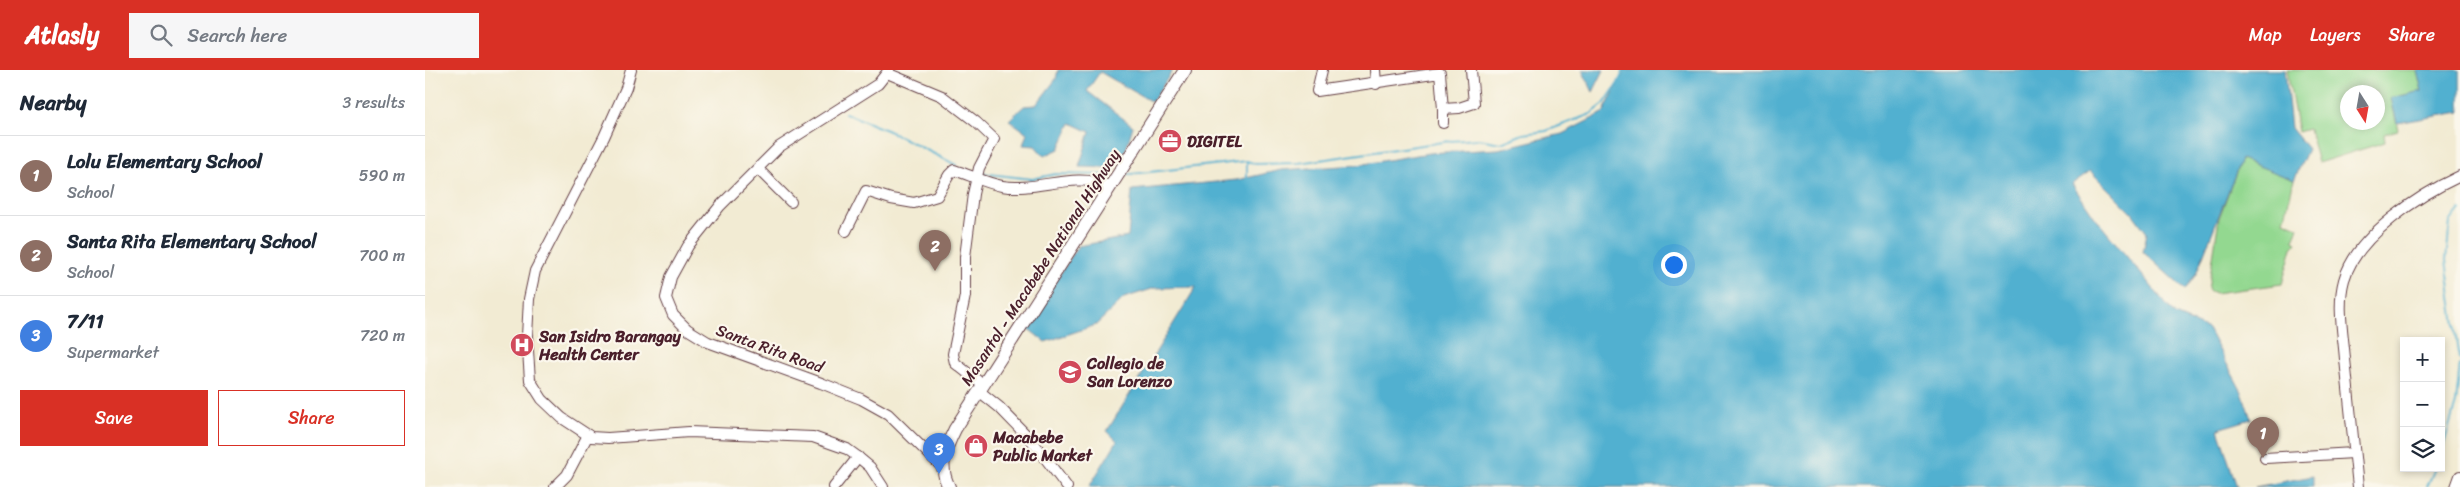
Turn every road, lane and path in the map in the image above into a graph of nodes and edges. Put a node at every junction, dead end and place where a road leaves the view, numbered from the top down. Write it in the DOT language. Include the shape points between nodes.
graph roads {
  1 [pos="631,70"];
  2 [pos="1185,70"];
  3 [pos="1322,70"];
  4 [pos="1375,70"];
  5 [pos="1471,70"];
  6 [pos="1440,71"];
  7 [pos="888,72"];
  8 [pos="1408,74"];
  9 [pos="1376,84"];
  10 [pos="1443,109"];
  11 [pos="1443,122"];
  12 [pos="758,168"];
  13 [pos="978,173"];
  14 [pos="2460,176"];
  15 [pos="1110,184"];
  16 [pos="791,202"];
  17 [pos="846,231"];
  18 [pos="981,388"];
  19 [pos="588,436"];
  20 [pos="2355,453"];
  21 [pos="858,457"];
  22 [pos="2265,458"];
  23 [pos="942,467"];
  24 [pos="2460,476"];
  25 [pos="555,487"];
  26 [pos="835,487"];
  27 [pos="883,487"];
  28 [pos="949,487"];
  29 [pos="1067,487"];
  30 [pos="2358,487"];
  31 [pos="2456,487"];
  1 -- 19 [label="street" via="604,137 535,271 529,298 530,380 542,399"];
  2 -- 15 [label="main road, Masantol - Macabebe National Highway"];
  3 -- 9 [label="street" via="1317,91"];
  4 -- 9 [label="street"];
  5 -- 10 [label="street" via="1474,104"];
  6 -- 8 [label="street"];
  6 -- 10 [label="street"];
  7 -- 12 [label="street, Santa Rita Road" via="878,84 779,147"];
  7 -- 13 [label="street" via="942,96 994,140"];
  8 -- 9 [label="street"];
  10 -- 11 [label="street"];
  12 -- 16 [label="street"];
  12 -- 23 [label="street, Santa Rita Road" via="688,246 671,277 666,298 673,315 687,329 709,342 861,399 888,414"];
  13 -- 15 [label="street" via="1003,186 1082,180"];
  13 -- 17 [label="street" via="954,170 937,196 914,202 891,200 867,191"];
  13 -- 18 [label="street" via="966,249 965,296 953,354 955,362"];
  14 -- 20 [label="street" via="2406,208 2371,236 2344,279 2341,315"];
  15 -- 18 [label="main road, Masantol - Macabebe National Highway"];
  18 -- 23 [label="main road, Masantol - Macabebe National Highway" via="949,441"];
  18 -- 29 [label="street" via="1033,442"];
  19 -- 21 [label="street" via="608,438 689,432 813,437 847,449"];
  19 -- 25 [label="street" via="567,475"];
  20 -- 22 [label="street"];
  20 -- 30 [label="street"];
  21 -- 26 [label="street"];
  21 -- 27 [label="street" via="870,467"];
  23 -- 28 [label="main road"];
  24 -- 31 [label="street"];
}
